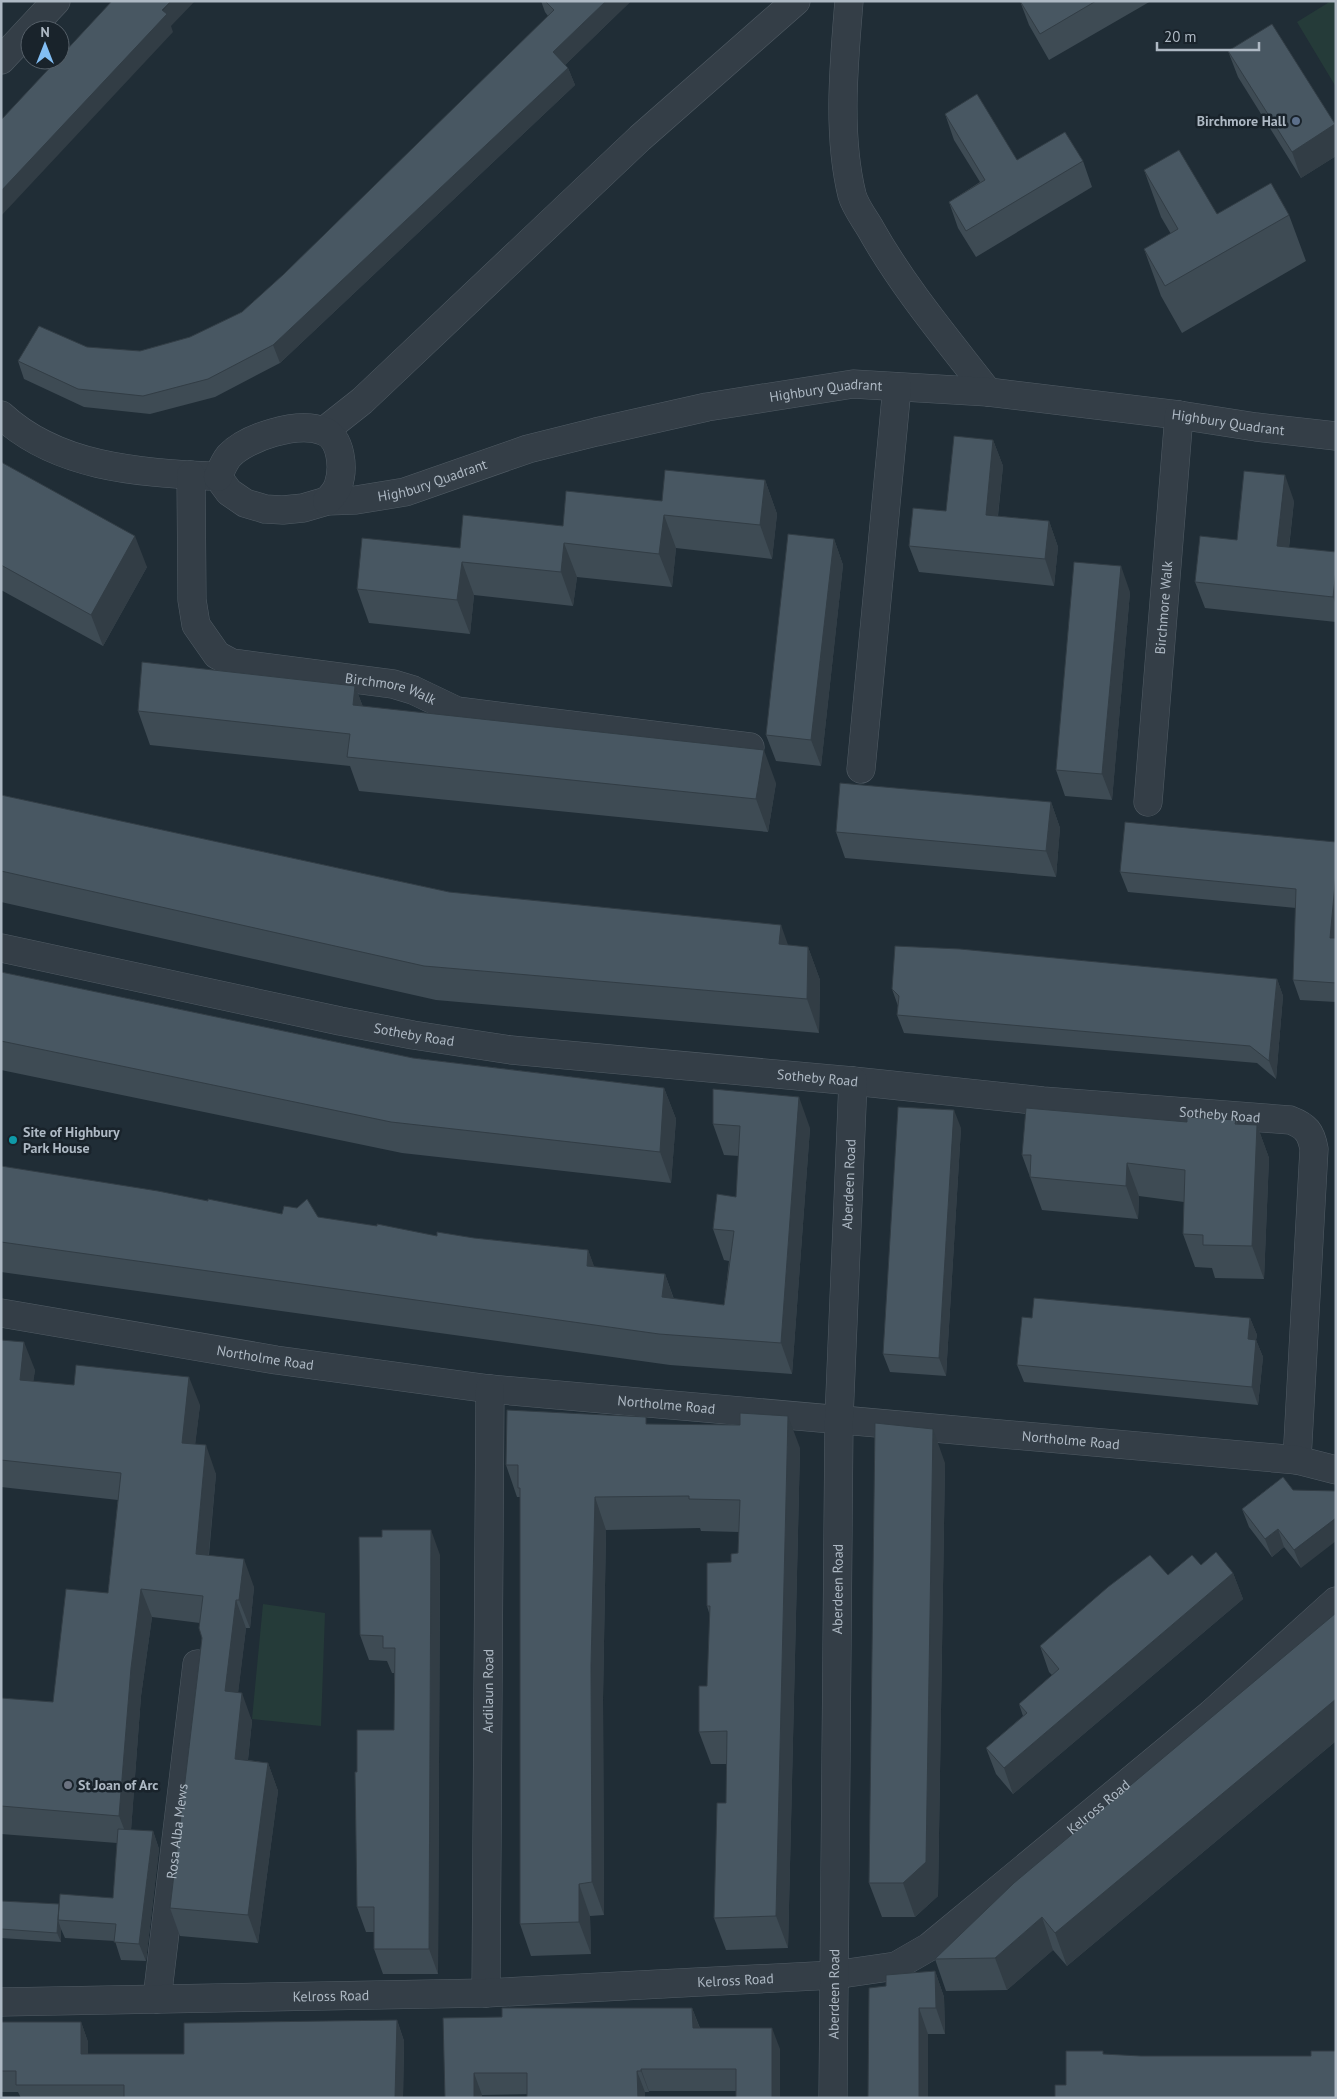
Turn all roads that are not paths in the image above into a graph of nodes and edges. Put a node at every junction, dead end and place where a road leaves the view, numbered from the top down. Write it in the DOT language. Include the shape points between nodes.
graph roads {
  1 [pos="56,1"];
  2 [pos="796,1"];
  3 [pos="849,1"];
  4 [pos="1,60"];
  5 [pos="897,387"];
  6 [pos="988,392"];
  7 [pos="1,415"];
  8 [pos="1180,415"];
  9 [pos="324,431"];
  10 [pos="1336,436"];
  11 [pos="191,475"];
  12 [pos="218,477"];
  13 [pos="327,501"];
  14 [pos="750,747"];
  15 [pos="860,770"];
  16 [pos="1148,802"];
  17 [pos="1,948"];
  18 [pos="853,1080"];
  19 [pos="1,1313"];
  20 [pos="490,1389"];
  21 [pos="840,1419"];
  22 [pos="1297,1460"];
  23 [pos="1336,1470"];
  24 [pos="1336,1601"];
  25 [pos="197,1664"];
  26 [pos="834,1975"];
  27 [pos="486,1993"];
  28 [pos="157,1999"];
  29 [pos="1,2002"];
  30 [pos="833,2098"];
  1 -- 4 [label="street"];
  2 -- 9 [label="street" via="640,138 362,400"];
  3 -- 6 [label="street" via="844,108 852,197 908,288"];
  5 -- 6 [label="street, Highbury Quadrant"];
  5 -- 13 [label="street, Highbury Quadrant" via="853,384 707,407 528,449 405,492"];
  5 -- 15 [label="street"];
  6 -- 8 [label="street, Highbury Quadrant"];
  7 -- 11 [label="street" via="45,446 71,456 97,464"];
  8 -- 10 [label="street, Highbury Quadrant"];
  8 -- 16 [label="street, Birchmore Walk"];
  9 -- 12 [label="street" via="288,429 241,446 228,457"];
  9 -- 13 [label="street" via="334,440 341,456 338,487"];
  11 -- 12 [label="street"];
  11 -- 14 [label="street, Birchmore Walk" via="192,600 196,625 217,655 232,664 394,684 457,711"];
  12 -- 13 [label="street, Highbury Quadrant" via="229,492 264,509 290,509"];
  17 -- 18 [label="street, Sotheby Road" via="413,1035 511,1050"];
  18 -- 21 [label="street, Aberdeen Road"];
  18 -- 22 [label="street, Sotheby Road" via="1043,1101 1290,1120 1307,1128 1314,1149"];
  19 -- 20 [label="street, Northolme Road" via="276,1360"];
  20 -- 21 [label="street, Northolme Road"];
  20 -- 27 [label="street, Ardilaun Road"];
  21 -- 22 [label="street, Northolme Road"];
  21 -- 26 [label="street, Aberdeen Road"];
  22 -- 23 [label="street, Northolme Road"];
  24 -- 26 [label="street, Kelross Road" via="1211,1714 929,1947 896,1966"];
  25 -- 28 [label="street, Rosa Alba Mews"];
  26 -- 27 [label="street, Kelross Road"];
  26 -- 30 [label="street, Aberdeen Road"];
  27 -- 28 [label="street, Kelross Road"];
  28 -- 29 [label="street, Kelross Road"];
}
